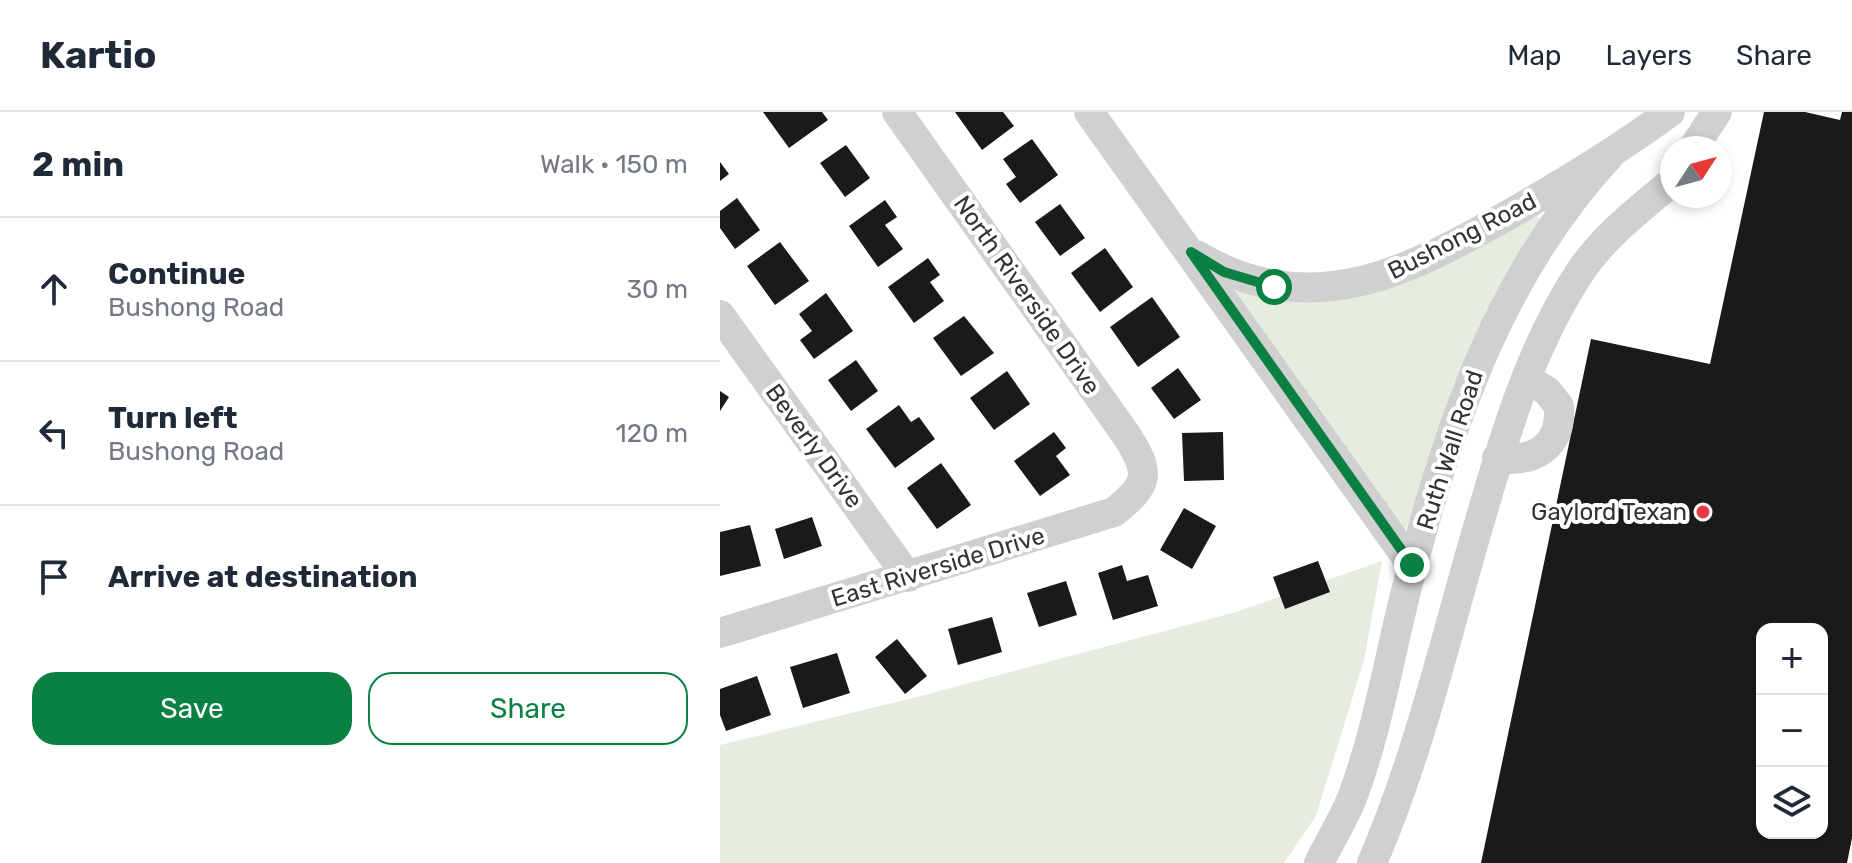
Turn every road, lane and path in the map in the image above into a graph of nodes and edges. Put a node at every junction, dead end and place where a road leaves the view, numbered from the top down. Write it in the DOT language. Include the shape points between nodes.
graph roads {
  1 [pos="897,112"];
  2 [pos="1670,112"];
  3 [pos="1717,112"];
  4 [pos="1097,115"];
  5 [pos="1701,136"];
  6 [pos="1609,156"];
  7 [pos="1660,192"];
  8 [pos="1191,252"];
  9 [pos="720,315"];
  10 [pos="1527,379"];
  11 [pos="1497,458"];
  12 [pos="1144,482"];
  13 [pos="1412,565"];
  14 [pos="908,577"];
  15 [pos="720,633"];
  16 [pos="1319,863"];
  17 [pos="1372,863"];
  1 -- 12 [label="street, North Riverside Drive" via="1127,436 1143,461"];
  2 -- 6 [label="street, Bushong Road"];
  3 -- 5 [label="street"];
  4 -- 8 [label="street, Bushong Road"];
  6 -- 8 [label="street, Bushong Road" via="1415,265 1369,282 1274,287 1224,272"];
  6 -- 13 [label="street, Ruth Wall Road" via="1552,223 1492,328 1463,401"];
  7 -- 10 [label="street" via="1632,214 1579,273 1549,325"];
  8 -- 13 [label="street, Bushong Road"];
  9 -- 14 [label="street, Beverly Drive"];
  10 -- 11 [label="street"];
  10 -- 11 [label="street" via="1559,406 1554,434 1532,458"];
  11 -- 17 [label="street" via="1400,799"];
  12 -- 14 [label="street, East Riverside Drive" via="1114,512"];
  13 -- 16 [label="street, Ruth Wall Road" via="1351,798"];
  14 -- 15 [label="street, East Riverside Drive"];
}
